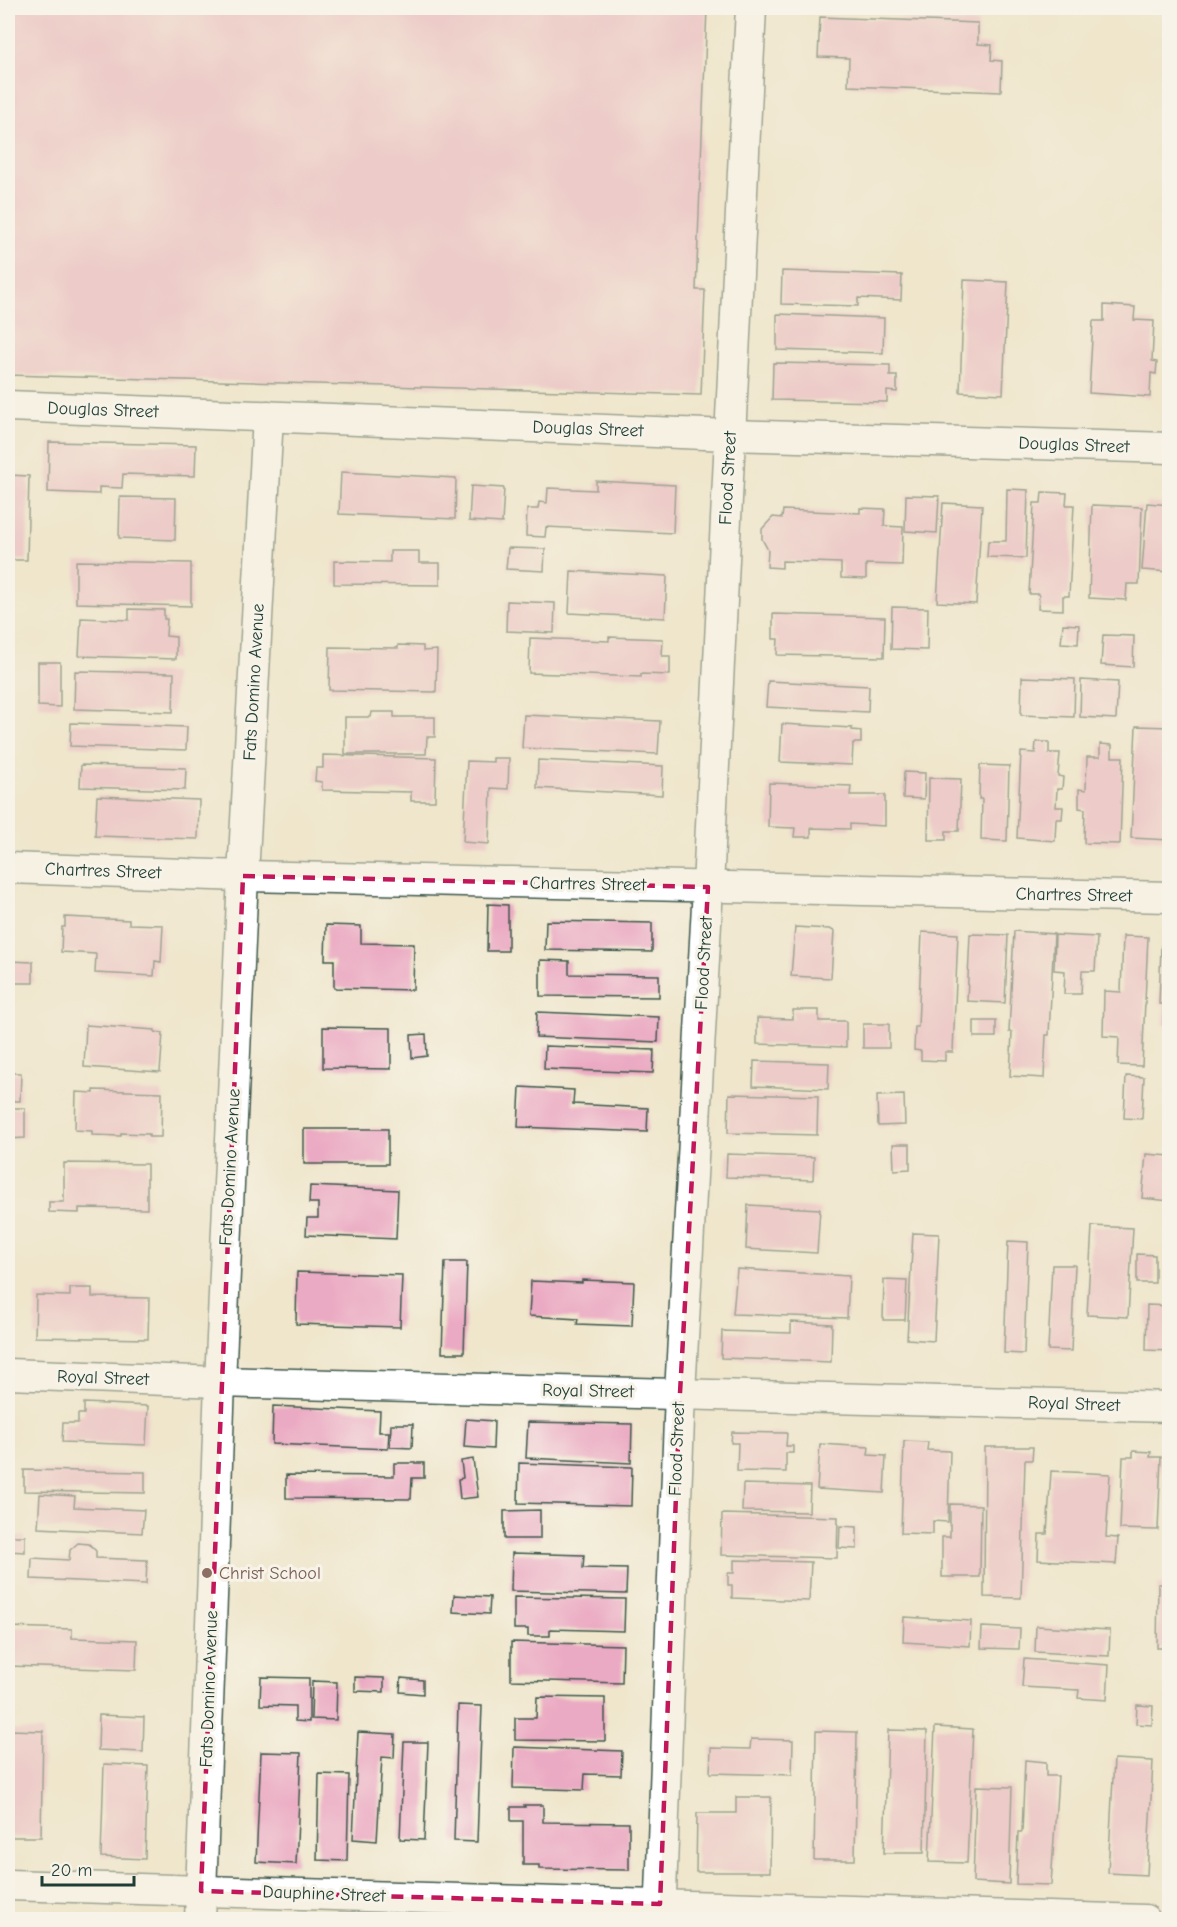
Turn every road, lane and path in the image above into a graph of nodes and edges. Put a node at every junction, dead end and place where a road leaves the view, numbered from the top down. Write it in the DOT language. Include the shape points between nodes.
graph roads {
  1 [pos="751,8"];
  2 [pos="8,406"];
  3 [pos="268,416"];
  4 [pos="730,435"];
  5 [pos="1170,448"];
  6 [pos="8,868"];
  7 [pos="243,876"];
  8 [pos="708,887"];
  9 [pos="1170,897"];
  10 [pos="8,1374"];
  11 [pos="220,1382"];
  12 [pos="680,1393"];
  13 [pos="1170,1407"];
  14 [pos="8,1885"];
  15 [pos="201,1905"];
  16 [pos="660,1912"];
  17 [pos="1145,1920"];
  1 -- 4 [label="street, Flood Street"];
  2 -- 3 [label="street, Douglas Street"];
  3 -- 4 [label="street, Douglas Street"];
  3 -- 7 [label="street, Fats Domino Avenue"];
  4 -- 5 [label="street, Douglas Street"];
  4 -- 8 [label="street, Flood Street"];
  6 -- 7 [label="street, Chartres Street"];
  7 -- 8 [label="street, Chartres Street"];
  7 -- 11 [label="street, Fats Domino Avenue"];
  8 -- 9 [label="street, Chartres Street"];
  8 -- 12 [label="street, Flood Street"];
  10 -- 11 [label="street, Royal Street"];
  11 -- 12 [label="street, Royal Street"];
  11 -- 15 [label="street, Fats Domino Avenue"];
  12 -- 13 [label="street, Royal Street"];
  12 -- 16 [label="street, Flood Street"];
  14 -- 15 [label="street, Dauphine Street"];
  15 -- 16 [label="street, Dauphine Street"];
  16 -- 17 [label="street, Dauphine Street"];
}
